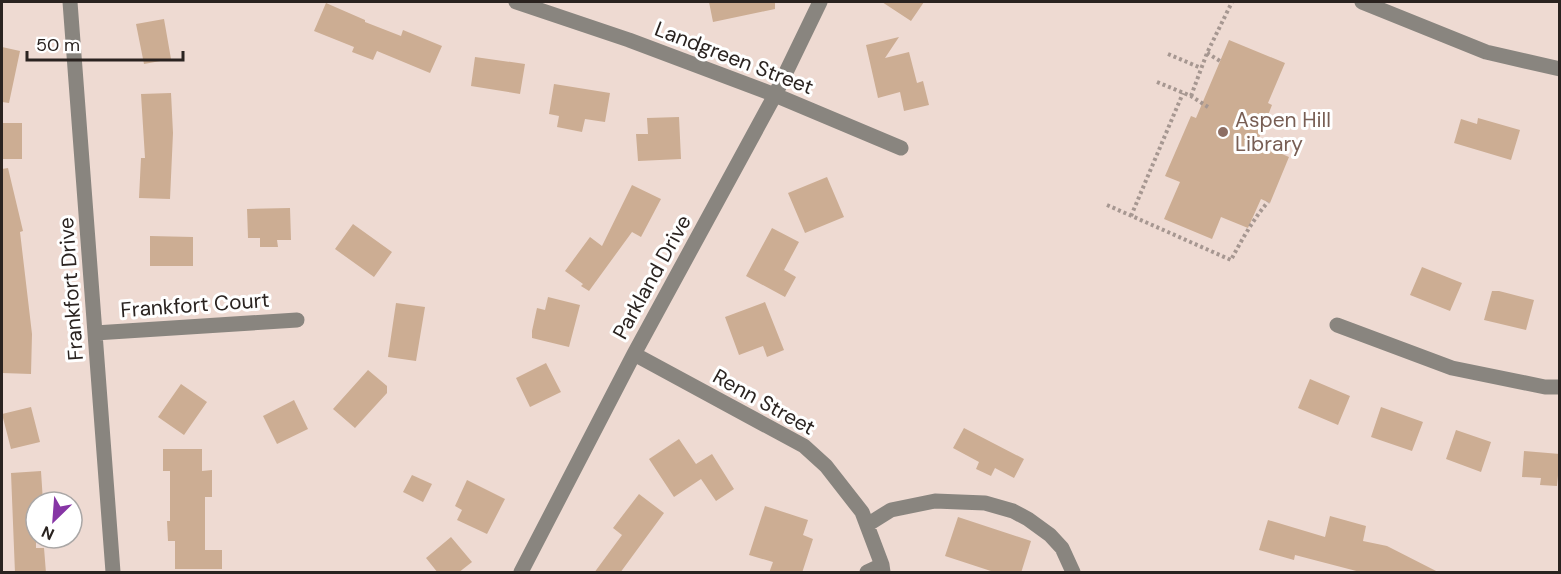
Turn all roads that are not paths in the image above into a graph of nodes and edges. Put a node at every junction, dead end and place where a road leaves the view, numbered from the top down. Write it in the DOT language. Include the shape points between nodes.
graph roads {
  1 [pos="70,2"];
  2 [pos="516,2"];
  3 [pos="820,2"];
  4 [pos="1362,2"];
  5 [pos="1560,69"];
  6 [pos="775,95"];
  7 [pos="902,148"];
  8 [pos="297,320"];
  9 [pos="1337,326"];
  10 [pos="95,333"];
  11 [pos="634,354"];
  12 [pos="1560,387"];
  13 [pos="867,525"];
  14 [pos="883,569"];
  15 [pos="113,573"];
  16 [pos="521,573"];
  17 [pos="867,573"];
  18 [pos="1073,573"];
  1 -- 10 [label="street, Frankfort Drive"];
  2 -- 6 [label="street, Landgreen Street"];
  3 -- 6 [label="street, Parkland Drive"];
  4 -- 5 [label="street" via="1486,52"];
  6 -- 7 [label="street, Landgreen Street"];
  6 -- 11 [label="street, Parkland Drive"];
  8 -- 10 [label="street, Frankfort Court"];
  9 -- 12 [label="street" via="1452,368"];
  10 -- 15 [label="street, Frankfort Drive"];
  11 -- 13 [label="street, Renn Street" via="804,446 826,466 862,512"];
  11 -- 16 [label="street, Parkland Drive"];
  13 -- 14 [label="street, Renn Street"];
  13 -- 18 [label="street" via="891,510 935,501 985,504 1012,511 1050,535 1062,548"];
  14 -- 17 [label="street"];
}
